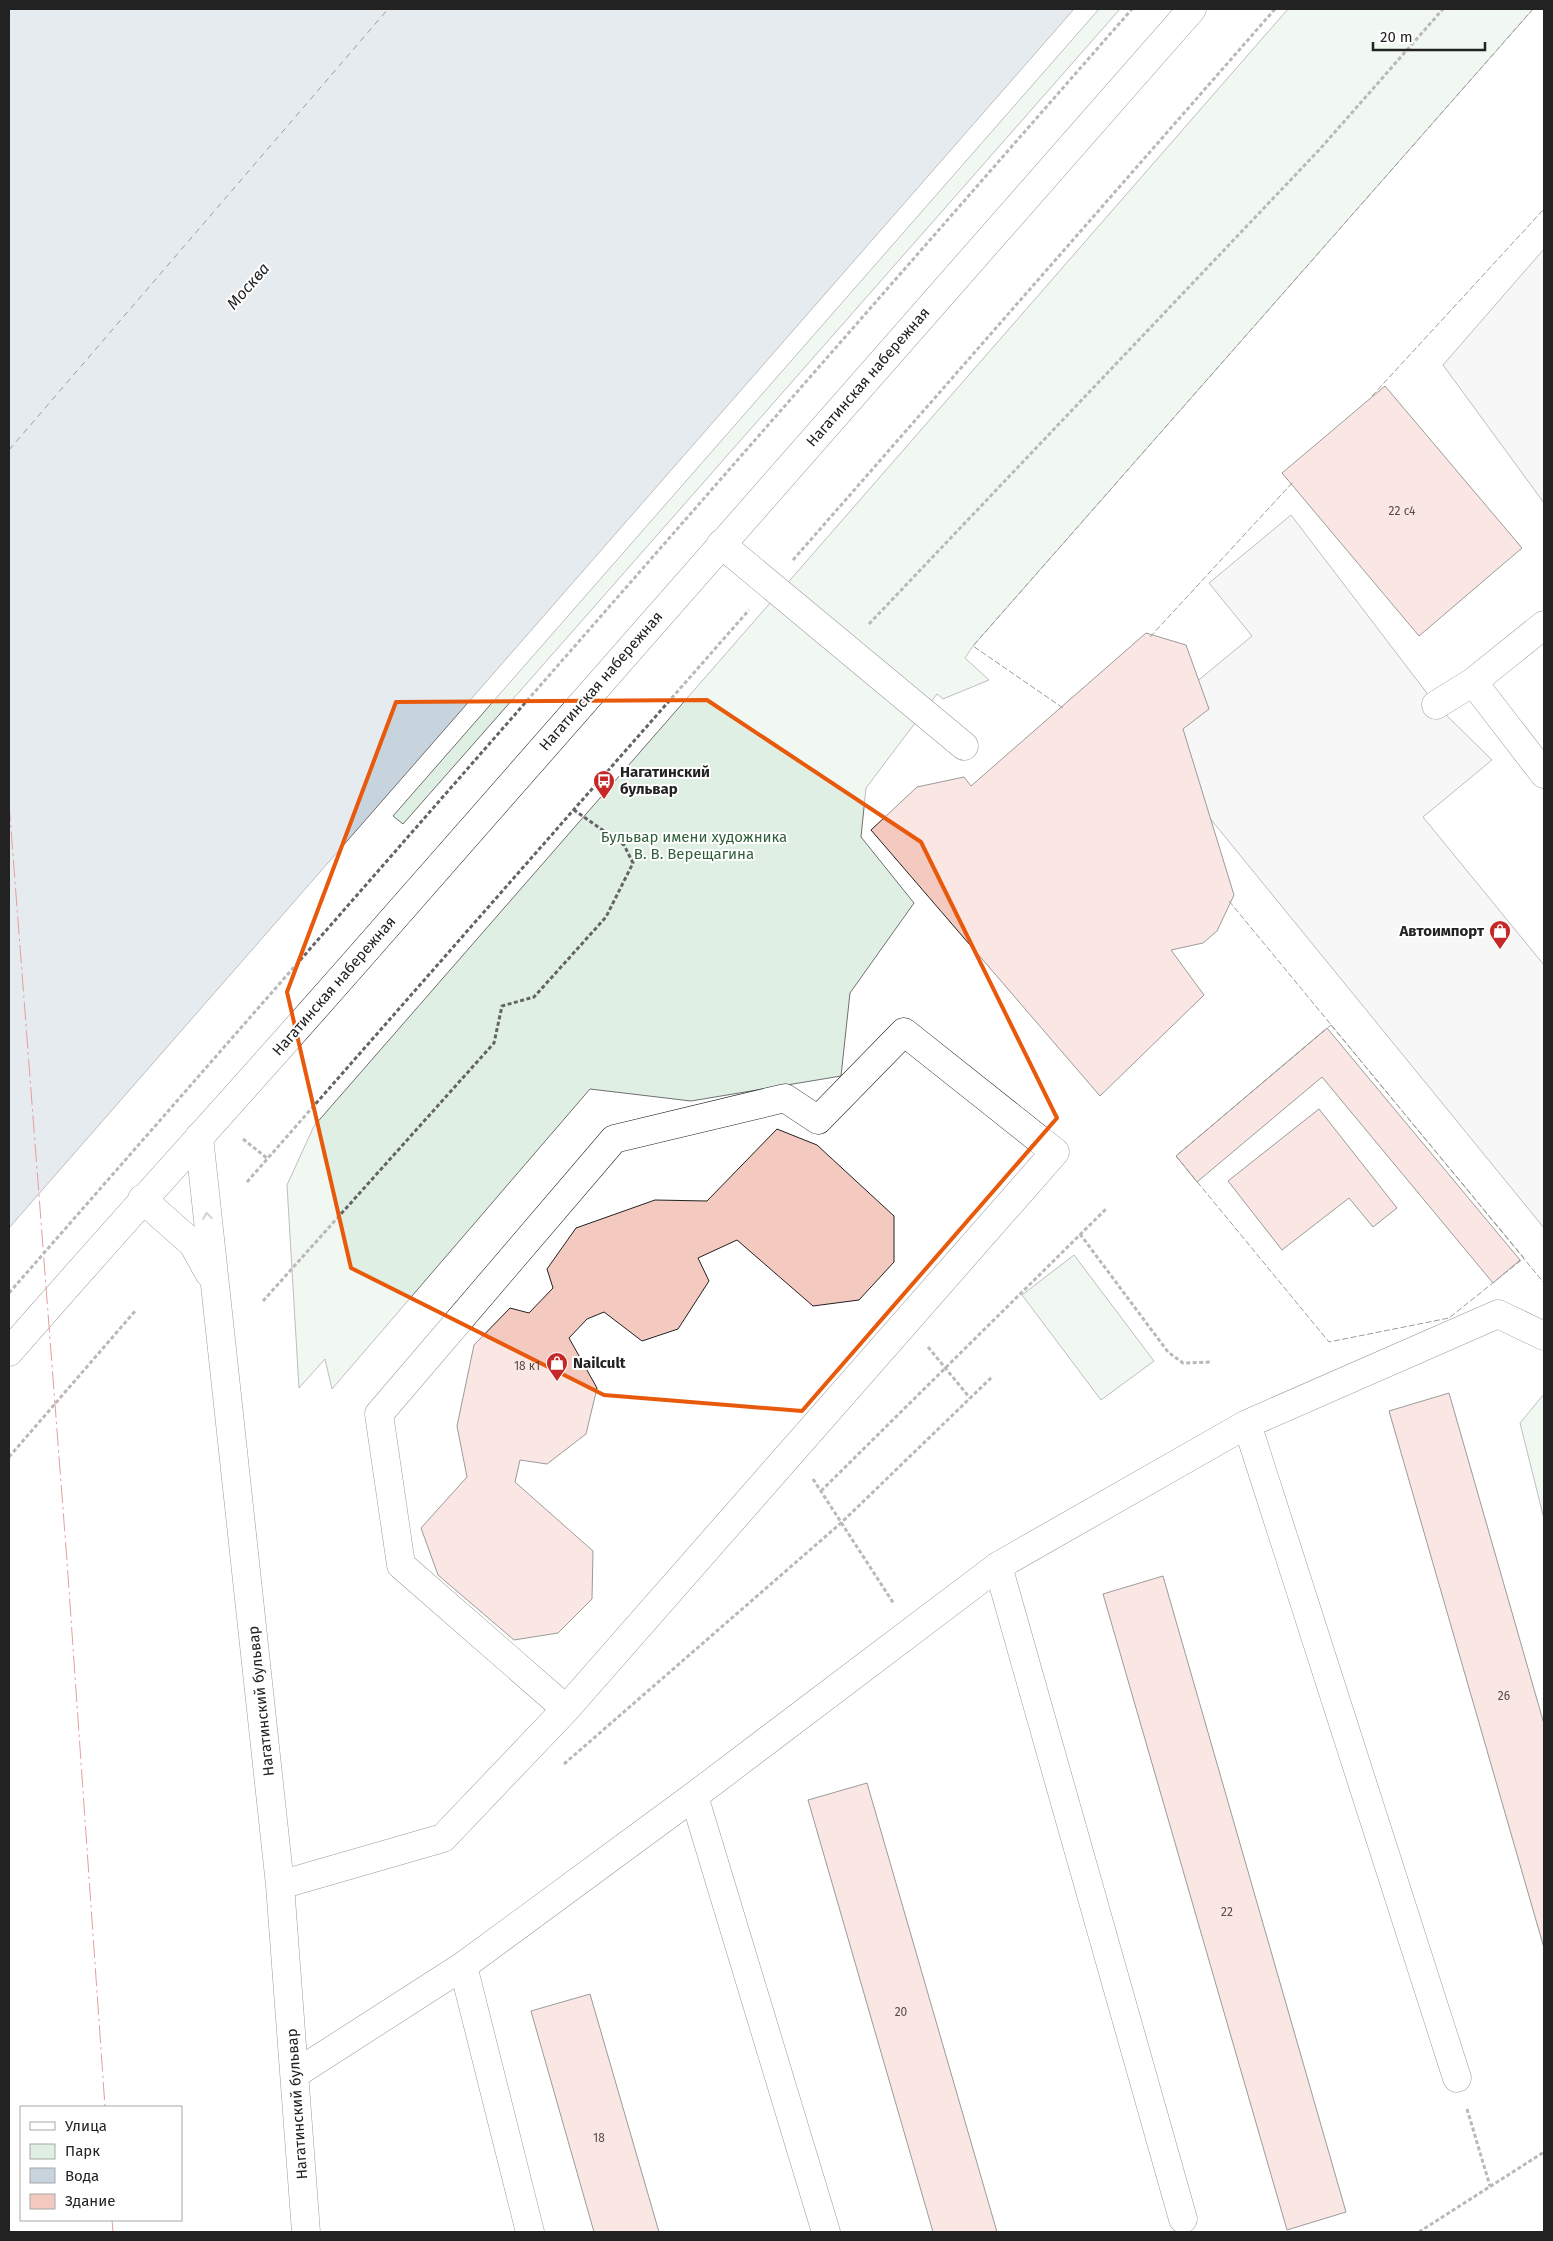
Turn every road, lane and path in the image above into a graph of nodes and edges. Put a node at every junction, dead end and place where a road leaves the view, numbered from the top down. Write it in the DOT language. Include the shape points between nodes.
graph roads {
  1 [pos="1132,9"];
  2 [pos="1192,9"];
  3 [pos="1443,9"];
  4 [pos="722,544"];
  5 [pos="1544,625"];
  6 [pos="841,644"];
  7 [pos="1473,682"];
  8 [pos="1436,704"];
  9 [pos="964,746"];
  10 [pos="1544,774"];
  11 [pos="574,810"];
  12 [pos="199,1137"];
  13 [pos="142,1199"];
  14 [pos="1106,1209"];
  15 [pos="1080,1234"];
  16 [pos="214,1282"];
  17 [pos="9,1294"];
  18 [pos="263,1301"];
  19 [pos="136,1310"];
  20 [pos="906,1321"];
  21 [pos="1544,1336"];
  22 [pos="9,1352"];
  23 [pos="1210,1362"];
  24 [pos="945,1368"];
  25 [pos="993,1376"];
  26 [pos="970,1398"];
  27 [pos="1247,1424"];
  28 [pos="794,1450"];
  29 [pos="9,1457"];
  30 [pos="821,1491"];
  31 [pos="841,1523"];
  32 [pos="998,1566"];
  33 [pos="912,1632"];
  34 [pos="566,1709"];
  35 [pos="562,1765"];
  36 [pos="694,1796"];
  37 [pos="280,1885"];
  38 [pos="463,1966"];
  39 [pos="295,2074"];
  40 [pos="1457,2078"];
  41 [pos="1544,2152"];
  42 [pos="1490,2186"];
  43 [pos="1184,2218"];
  44 [pos="306,2232"];
  45 [pos="530,2232"];
  46 [pos="826,2232"];
  47 [pos="1419,2232"];
  1 -- 17 [label="path"];
  2 -- 4 [label="main road, Нагатинская набережная"];
  3 -- 6 [label="path" via="1320,149 860,633"];
  4 -- 6 [label="main road"];
  4 -- 12 [label="main road, Нагатинская набережная"];
  5 -- 7 [label="main road"];
  6 -- 9 [label="main road"];
  7 -- 8 [label="main road"];
  7 -- 10 [label="main road"];
  11 -- 18 [label="path" via="624,845 633,863 606,917 534,997 502,1006 494,1043"];
  12 -- 13 [label="main road, Нагатинская набережная"];
  16 -- 12 [label="main road, one-way"];
  13 -- 16 [label="main road, Нагатинский бульвар" via="193,1244"];
  13 -- 22 [label="main road, Нагатинская набережная"];
  14 -- 15 [label="path"];
  15 -- 23 [label="path" via="1168,1352 1183,1363"];
  15 -- 24 [label="path"];
  16 -- 37 [label="main road, Нагатинский бульвар"];
  19 -- 29 [label="path"];
  20 -- 24 [label="path"];
  20 -- 28 [label="main road"];
  20 -- 34 [label="main road" via="1055,1152 904,1032 818,1120 785,1098 614,1139 379,1414 401,1565"];
  21 -- 27 [label="main road" via="1498,1314"];
  24 -- 26 [label="path"];
  24 -- 30 [label="path"];
  25 -- 26 [label="path"];
  26 -- 31 [label="path"];
  27 -- 32 [label="main road"];
  27 -- 40 [label="main road"];
  28 -- 30 [label="path"];
  28 -- 34 [label="main road"];
  30 -- 31 [label="path"];
  31 -- 33 [label="path"];
  31 -- 35 [label="path"];
  32 -- 33 [label="main road"];
  32 -- 43 [label="main road"];
  33 -- 36 [label="main road"];
  34 -- 37 [label="main road" via="443,1838"];
  36 -- 38 [label="main road"];
  36 -- 46 [label="main road"];
  37 -- 39 [label="main road, Нагатинский бульвар"];
  38 -- 39 [label="main road"];
  38 -- 45 [label="main road"];
  39 -- 44 [label="main road, Нагатинский бульвар"];
  40 -- 42 [label="path"];
  41 -- 42 [label="path"];
  42 -- 47 [label="path"];
}
